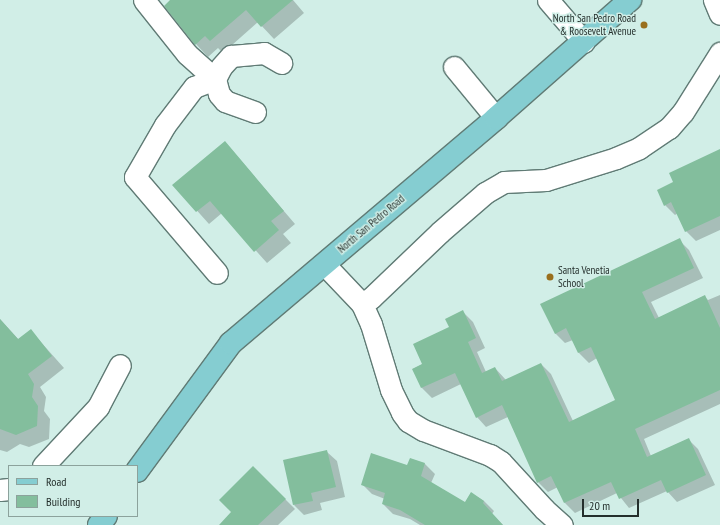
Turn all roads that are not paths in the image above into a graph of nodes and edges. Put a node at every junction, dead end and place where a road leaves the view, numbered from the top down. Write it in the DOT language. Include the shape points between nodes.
graph roads {
  1 [pos="144,0"];
  2 [pos="548,0"];
  3 [pos="630,0"];
  4 [pos="714,0"];
  5 [pos="720,14"];
  6 [pos="584,42"];
  7 [pos="720,53"];
  8 [pos="281,63"];
  9 [pos="454,67"];
  10 [pos="215,80"];
  11 [pos="255,112"];
  12 [pos="496,118"];
  13 [pos="324,264"];
  14 [pos="217,273"];
  15 [pos="362,304"];
  16 [pos="120,365"];
  17 [pos="45,465"];
  18 [pos="138,470"];
  19 [pos="105,517"];
  20 [pos="99,525"];
  21 [pos="562,525"];
  1 -- 10 [label="lane" via="188,54"];
  2 -- 6 [label="lane"];
  3 -- 6 [label="main road, North San Pedro Road"];
  4 -- 5 [label="lane"];
  6 -- 12 [label="main road, North San Pedro Road"];
  7 -- 15 [label="lane" via="683,112 669,128 639,148 616,158 546,180 504,182 485,193"];
  8 -- 10 [label="lane" via="264,53 231,56 221,67"];
  9 -- 12 [label="lane"];
  10 -- 11 [label="lane" via="219,94 225,101"];
  10 -- 14 [label="lane" via="194,87 165,125 135,177"];
  12 -- 13 [label="main road, North San Pedro Road"];
  13 -- 15 [label="lane"];
  13 -- 18 [label="main road, North San Pedro Road" via="231,343"];
  15 -- 21 [label="lane" via="371,324 391,390 408,421 423,430 490,455 501,462"];
  16 -- 17 [label="lane" via="98,407"];
  19 -- 20 [label="main road"];
}
